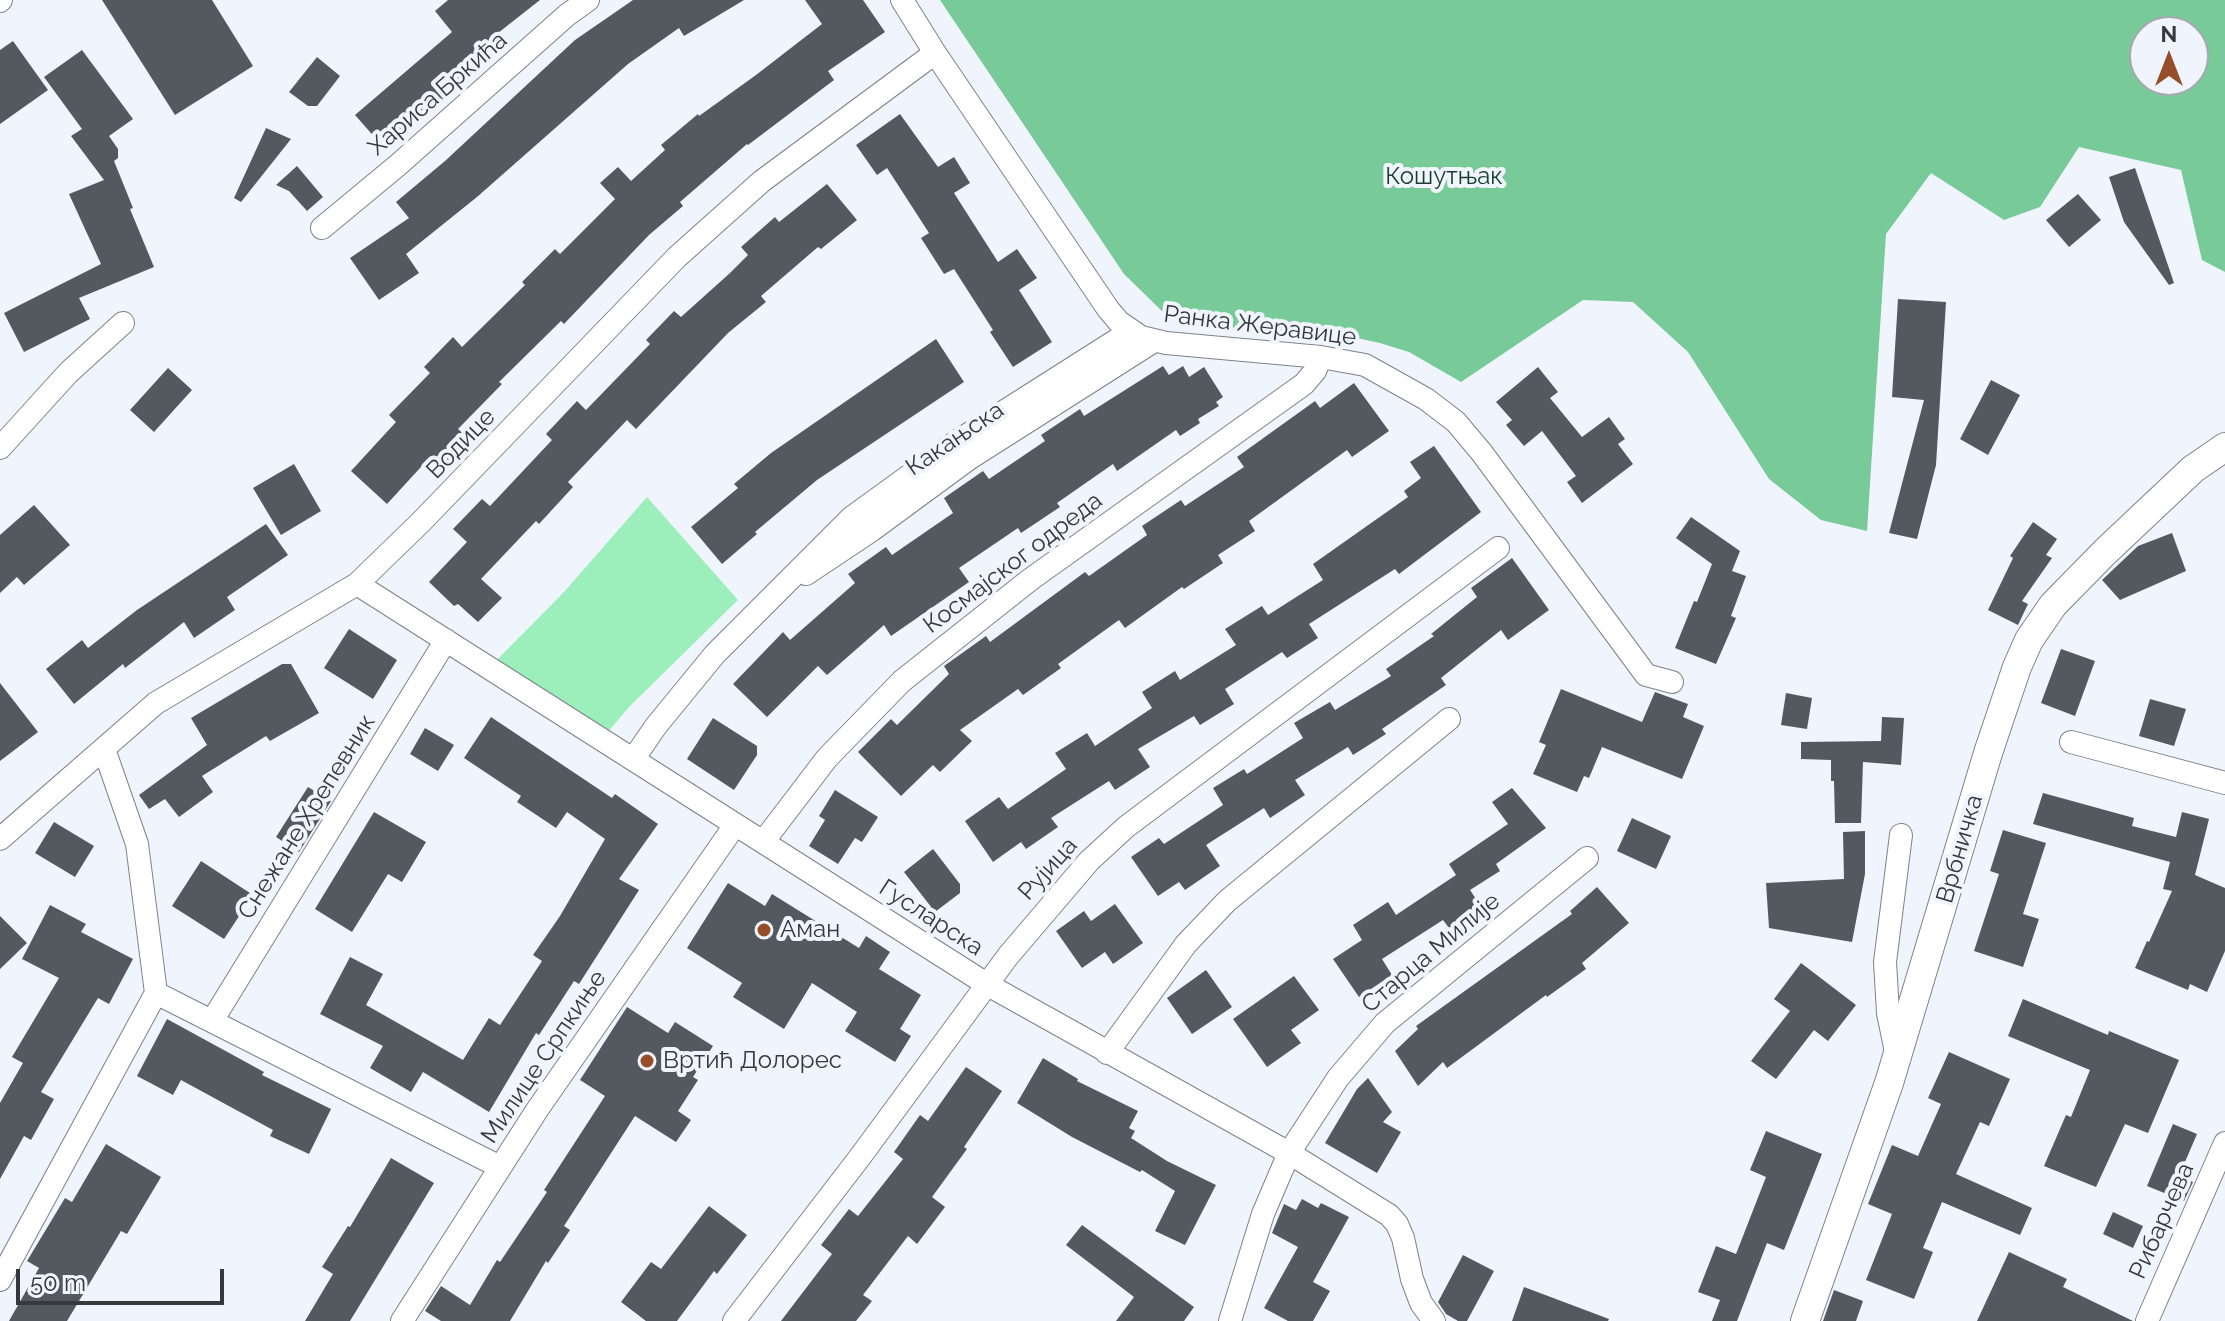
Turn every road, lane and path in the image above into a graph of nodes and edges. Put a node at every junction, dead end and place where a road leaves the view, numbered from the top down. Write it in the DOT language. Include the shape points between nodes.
graph roads {
  1 [pos="588,0"];
  2 [pos="902,0"];
  3 [pos="935,53"];
  4 [pos="322,228"];
  5 [pos="123,323"];
  6 [pos="1131,331"];
  7 [pos="1154,341"];
  8 [pos="1321,357"];
  9 [pos="2225,447"];
  10 [pos="0,448"];
  11 [pos="1498,548"];
  12 [pos="787,583"];
  13 [pos="357,584"];
  14 [pos="446,640"];
  15 [pos="1672,682"];
  16 [pos="1449,719"];
  17 [pos="2071,742"];
  18 [pos="104,749"];
  19 [pos="634,758"];
  20 [pos="2225,783"];
  21 [pos="735,825"];
  22 [pos="1901,835"];
  23 [pos="0,839"];
  24 [pos="763,842"];
  25 [pos="1587,858"];
  26 [pos="988,985"];
  27 [pos="156,993"];
  28 [pos="212,1021"];
  29 [pos="1107,1053"];
  30 [pos="1897,1058"];
  31 [pos="2225,1143"];
  32 [pos="1289,1153"];
  33 [pos="500,1167"];
  34 [pos="0,1280"];
  35 [pos="402,1321"];
  36 [pos="734,1321"];
  37 [pos="1230,1321"];
  38 [pos="1434,1321"];
  39 [pos="1805,1321"];
  40 [pos="2147,1321"];
  1 -- 4 [label="street, Хариса Бркића"];
  2 -- 3 [label="street, Ранка Жеравице"];
  3 -- 6 [label="street, Ранка Жеравице" via="1108,309"];
  3 -- 13 [label="street, Водице" via="762,181 677,257"];
  5 -- 10 [label="street" via="68,373"];
  6 -- 7 [label="street, Ранка Жеравице"];
  6 -- 12 [label="street, Какањска" via="886,491 851,518"];
  7 -- 8 [label="street, Ранка Жеравице"];
  7 -- 12 [label="street, Какањска"];
  8 -- 15 [label="street, Ранка Жеравице" via="1365,365 1456,422 1646,675"];
  8 -- 24 [label="street, Космајског одреда" via="1304,384 1031,579 902,681 827,758"];
  9 -- 30 [label="street, Врбничка" via="2193,469 2096,561 2053,605 2029,640 1988,753"];
  11 -- 26 [label="street, Рујица" via="1126,827 1059,893"];
  12 -- 19 [label="street, Какањска" via="715,654"];
  13 -- 14 [label="street, Гусларска"];
  13 -- 18 [label="street, Водице" via="156,703"];
  14 -- 19 [label="street, Гусларска"];
  14 -- 28 [label="street, Снежане Хрепевник"];
  16 -- 29 [label="street" via="1227,901 1186,944"];
  17 -- 20 [label="street"];
  18 -- 23 [label="street, Водице"];
  18 -- 27 [label="street" via="137,844"];
  19 -- 21 [label="street, Гусларска"];
  21 -- 24 [label="street, Гусларска"];
  21 -- 33 [label="street, Милице Српкиње"];
  22 -- 30 [label="street" via="1885,962"];
  24 -- 26 [label="street, Гусларска"];
  25 -- 32 [label="street, Старца Милије" via="1385,1023 1338,1078"];
  26 -- 29 [label="street, Гусларска"];
  26 -- 36 [label="street, Рујица"];
  27 -- 28 [label="street"];
  27 -- 34 [label="street"];
  28 -- 33 [label="street"];
  29 -- 32 [label="street, Гусларска"];
  30 -- 39 [label="street, Врбничка"];
  31 -- 40 [label="street, Рибарчева"];
  32 -- 37 [label="street, Старца Милије" via="1263,1214"];
  32 -- 38 [label="street, Гусларска" via="1397,1224 1421,1303"];
  33 -- 35 [label="street, Милице Српкиње"];
}
